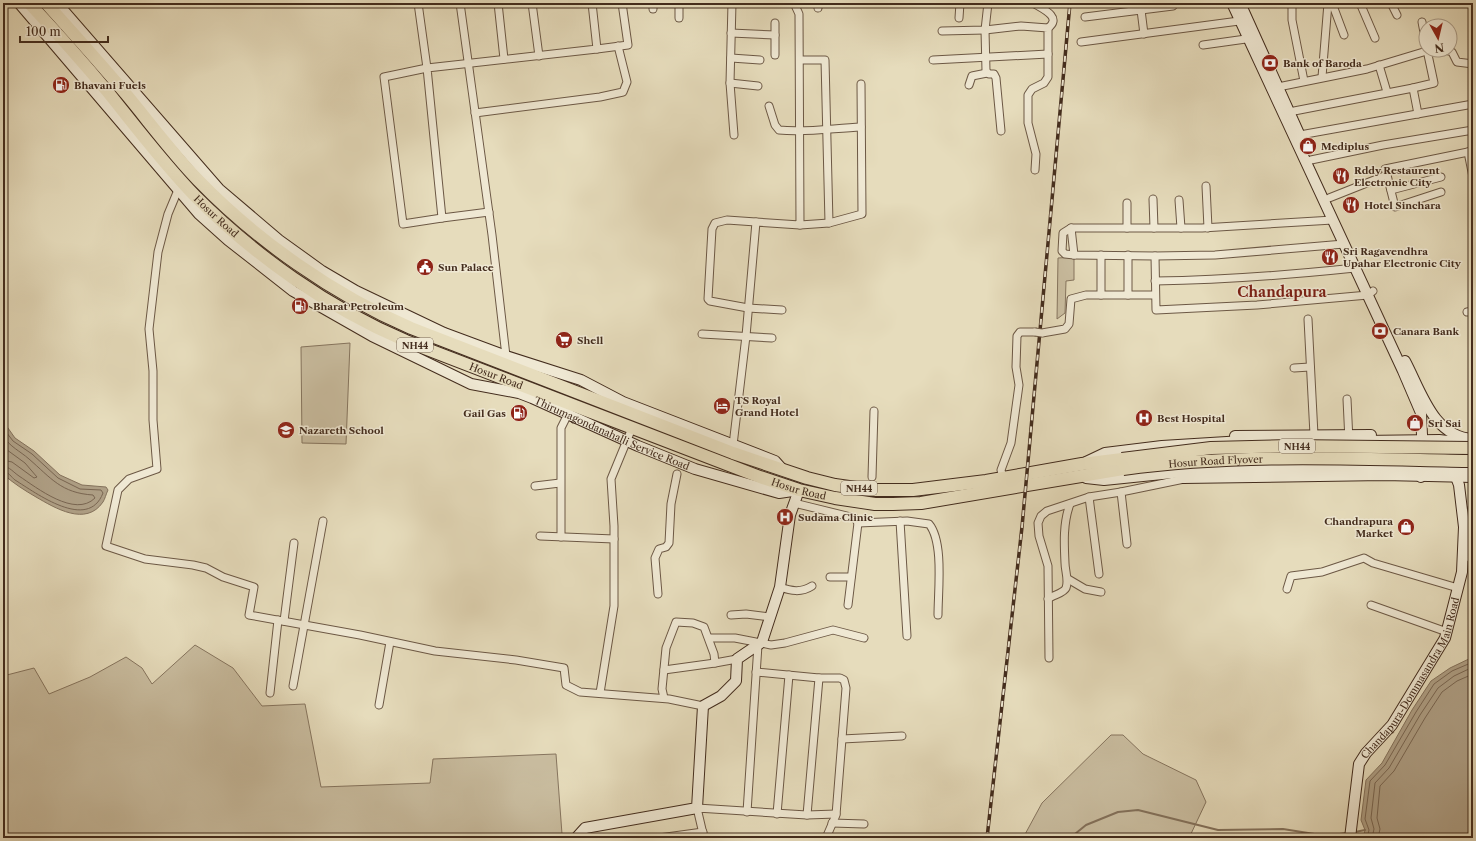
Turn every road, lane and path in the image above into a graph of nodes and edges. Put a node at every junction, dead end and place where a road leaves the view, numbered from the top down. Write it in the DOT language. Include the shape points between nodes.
graph roads {
  1 [pos="19,3"];
  2 [pos="29,3"];
  3 [pos="46,3"];
  4 [pos="57,3"];
  5 [pos="418,3"];
  6 [pos="460,3"];
  7 [pos="498,3"];
  8 [pos="532,3"];
  9 [pos="592,3"];
  10 [pos="622,3"];
  11 [pos="679,3"];
  12 [pos="732,3"];
  13 [pos="794,3"];
  14 [pos="960,3"];
  15 [pos="988,3"];
  16 [pos="1033,3"];
  17 [pos="1232,3"];
  18 [pos="1240,3"];
  19 [pos="1292,3"];
  20 [pos="1328,3"];
  21 [pos="1332,3"];
  22 [pos="1360,3"];
  23 [pos="1391,3"];
  24 [pos="1173,6"];
  25 [pos="1141,10"];
  26 [pos="1397,15"];
  27 [pos="1085,17"];
  28 [pos="679,18"];
  29 [pos="959,18"];
  30 [pos="1239,21"];
  31 [pos="775,22"];
  32 [pos="1048,28"];
  33 [pos="985,30"];
  34 [pos="942,31"];
  35 [pos="731,33"];
  36 [pos="1144,34"];
  37 [pos="775,35"];
  38 [pos="1344,35"];
  39 [pos="1251,38"];
  40 [pos="1375,38"];
  41 [pos="1081,42"];
  42 [pos="1203,45"];
  43 [pos="618,46"];
  44 [pos="597,49"];
  45 [pos="1418,53"];
  46 [pos="1048,54"];
  47 [pos="775,55"];
  48 [pos="539,56"];
  49 [pos="985,56"];
  50 [pos="732,58"];
  51 [pos="1429,58"];
  52 [pos="1455,58"];
  53 [pos="504,59"];
  54 [pos="760,60"];
  55 [pos="800,60"];
  56 [pos="933,60"];
  57 [pos="468,63"];
  58 [pos="1473,64"];
  59 [pos="1379,65"];
  60 [pos="427,68"];
  61 [pos="987,73"];
  62 [pos="1322,77"];
  63 [pos="1304,81"];
  64 [pos="730,83"];
  65 [pos="861,84"];
  66 [pos="969,85"];
  67 [pos="758,86"];
  68 [pos="1278,87"];
  69 [pos="1413,88"];
  70 [pos="1387,92"];
  71 [pos="1473,104"];
  72 [pos="769,106"];
  73 [pos="1289,112"];
  74 [pos="475,113"];
  75 [pos="1418,114"];
  76 [pos="861,127"];
  77 [pos="826,128"];
  78 [pos="1473,130"];
  79 [pos="1001,131"];
  80 [pos="800,132"];
  81 [pos="734,135"];
  82 [pos="1300,135"];
  83 [pos="1470,152"];
  84 [pos="1312,160"];
  85 [pos="1035,170"];
  86 [pos="1387,175"];
  87 [pos="1441,177"];
  88 [pos="1473,177"];
  89 [pos="1206,186"];
  90 [pos="178,190"];
  91 [pos="1391,190"];
  92 [pos="1441,192"];
  93 [pos="1329,198"];
  94 [pos="1153,199"];
  95 [pos="1179,200"];
  96 [pos="1127,203"];
  97 [pos="489,212"];
  98 [pos="442,218"];
  99 [pos="1333,220"];
  100 [pos="756,222"];
  101 [pos="829,223"];
  102 [pos="800,225"];
  103 [pos="1071,228"];
  104 [pos="1127,228"];
  105 [pos="1154,228"];
  106 [pos="1181,228"];
  107 [pos="1208,228"];
  108 [pos="1344,244"];
  109 [pos="1074,255"];
  110 [pos="1101,255"];
  111 [pos="1128,256"];
  112 [pos="1155,256"];
  113 [pos="1355,268"];
  114 [pos="1155,281"];
  115 [pos="1370,293"];
  116 [pos="1155,294"];
  117 [pos="1102,295"];
  118 [pos="1128,295"];
  119 [pos="748,308"];
  120 [pos="782,310"];
  121 [pos="1308,319"];
  122 [pos="702,334"];
  123 [pos="746,336"];
  124 [pos="772,338"];
  125 [pos="506,356"];
  126 [pos="1310,367"];
  127 [pos="1294,368"];
  128 [pos="1347,398"];
  129 [pos="570,410"];
  130 [pos="874,410"];
  131 [pos="632,428"];
  132 [pos="1314,435"];
  133 [pos="1349,438"];
  134 [pos="1422,438"];
  135 [pos="625,440"];
  136 [pos="1368,441"];
  137 [pos="1469,442"];
  138 [pos="1203,443"];
  139 [pos="733,445"];
  140 [pos="1473,460"];
  141 [pos="1082,464"];
  142 [pos="1122,464"];
  143 [pos="1473,466"];
  144 [pos="1368,467"];
  145 [pos="783,470"];
  146 [pos="1473,470"];
  147 [pos="1172,473"];
  148 [pos="1422,473"];
  149 [pos="1455,473"];
  150 [pos="677,474"];
  151 [pos="1473,477"];
  152 [pos="872,478"];
  153 [pos="1003,478"];
  154 [pos="1080,478"];
  155 [pos="1184,479"];
  156 [pos="560,484"];
  157 [pos="535,486"];
  158 [pos="799,490"];
  159 [pos="1121,492"];
  160 [pos="1089,497"];
  161 [pos="794,503"];
  162 [pos="1070,504"];
  163 [pos="1473,509"];
  164 [pos="323,521"];
  165 [pos="900,522"];
  166 [pos="858,523"];
  167 [pos="540,536"];
  168 [pos="561,537"];
  169 [pos="614,539"];
  170 [pos="294,543"];
  171 [pos="1127,544"];
  172 [pos="1099,574"];
  173 [pos="830,577"];
  174 [pos="851,577"];
  175 [pos="1068,579"];
  176 [pos="812,586"];
  177 [pos="780,587"];
  178 [pos="1458,588"];
  179 [pos="1287,589"];
  180 [pos="1101,592"];
  181 [pos="658,594"];
  182 [pos="1048,599"];
  183 [pos="848,605"];
  184 [pos="1371,606"];
  185 [pos="731,615"];
  186 [pos="938,615"];
  187 [pos="770,617"];
  188 [pos="281,621"];
  189 [pos="304,625"];
  190 [pos="1446,635"];
  191 [pos="907,636"];
  192 [pos="709,638"];
  193 [pos="864,638"];
  194 [pos="390,642"];
  195 [pos="760,643"];
  196 [pos="1049,658"];
  197 [pos="737,659"];
  198 [pos="715,663"];
  199 [pos="664,670"];
  200 [pos="756,672"];
  201 [pos="789,675"];
  202 [pos="819,678"];
  203 [pos="293,686"];
  204 [pos="270,693"];
  205 [pos="600,693"];
  206 [pos="664,698"];
  207 [pos="379,705"];
  208 [pos="703,706"];
  209 [pos="902,736"];
  210 [pos="842,739"];
  211 [pos="697,808"];
  212 [pos="746,812"];
  213 [pos="777,814"];
  214 [pos="836,814"];
  215 [pos="807,815"];
  216 [pos="832,823"];
  217 [pos="864,824"];
  218 [pos="1351,834"];
  219 [pos="704,835"];
  220 [pos="576,838"];
  221 [pos="659,838"];
  222 [pos="826,838"];
  1 -- 90 [label="street, Thirumagondanahalli Service Road"];
  2 -- 129 [label="highway, Hosur Road / NH44" via="194,195 229,228 288,274 333,304 388,334"];
  3 -- 145 [label="highway, Hosur Road / NH44" via="198,179 260,235 335,288 394,321 422,333"];
  4 -- 125 [label="street" via="219,189 278,240 356,291 444,333"];
  5 -- 60 [label="street"];
  6 -- 57 [label="street"];
  7 -- 53 [label="street"];
  8 -- 48 [label="street"];
  9 -- 44 [label="street"];
  10 -- 43 [label="street" via="628,45"];
  11 -- 28 [label="street"];
  12 -- 35 [label="street"];
  13 -- 55 [label="street" via="799,14"];
  14 -- 29 [label="street"];
  15 -- 33 [label="street"];
  16 -- 32 [label="street" via="1047,9 1051,14 1053,20"];
  17 -- 30 [label="street"];
  18 -- 39 [label="street"];
  19 -- 63 [label="street" via="1292,20"];
  20 -- 62 [label="street"];
  21 -- 38 [label="street"];
  22 -- 40 [label="street"];
  23 -- 26 [label="street"];
  24 -- 25 [label="street"];
  25 -- 27 [label="street"];
  25 -- 36 [label="street"];
  30 -- 36 [label="street"];
  30 -- 39 [label="street"];
  31 -- 37 [label="street"];
  32 -- 33 [label="street" via="1021,26"];
  32 -- 46 [label="street"];
  33 -- 34 [label="street"];
  33 -- 49 [label="street"];
  35 -- 37 [label="street"];
  35 -- 50 [label="street"];
  36 -- 41 [label="street"];
  37 -- 47 [label="street"];
  39 -- 42 [label="street"];
  39 -- 68 [label="street"];
  39 -- 99 [label="street"];
  43 -- 44 [label="street"];
  43 -- 74 [label="street" via="626,82 623,92"];
  44 -- 48 [label="street"];
  45 -- 59 [label="street"];
  46 -- 49 [label="street"];
  46 -- 85 [label="street" via="1048,77 1028,95 1028,123 1036,154"];
  48 -- 53 [label="street"];
  49 -- 56 [label="street"];
  49 -- 61 [label="street"];
  50 -- 54 [label="street"];
  50 -- 64 [label="street"];
  51 -- 69 [label="street" via="1434,83"];
  52 -- 58 [label="street" via="1457,62"];
  53 -- 57 [label="street"];
  55 -- 77 [label="street" via="825,60"];
  55 -- 80 [label="street"];
  57 -- 60 [label="street"];
  57 -- 74 [label="street"];
  59 -- 62 [label="street"];
  59 -- 70 [label="street"];
  60 -- 98 [label="street"];
  60 -- 98 [label="street" via="384,76 403,224"];
  61 -- 66 [label="street" via="972,76"];
  61 -- 79 [label="street" via="994,74 996,78"];
  62 -- 63 [label="street"];
  63 -- 68 [label="street"];
  64 -- 67 [label="street"];
  64 -- 81 [label="street"];
  65 -- 76 [label="street"];
  68 -- 73 [label="street"];
  69 -- 70 [label="street"];
  69 -- 75 [label="street"];
  70 -- 73 [label="street"];
  71 -- 75 [label="street"];
  72 -- 80 [label="street" via="779,130"];
  73 -- 82 [label="street"];
  74 -- 97 [label="street"];
  75 -- 82 [label="street"];
  76 -- 77 [label="street"];
  76 -- 101 [label="street" via="862,214"];
  77 -- 80 [label="street"];
  77 -- 101 [label="street"];
  78 -- 84 [label="street"];
  80 -- 102 [label="street"];
  82 -- 84 [label="street"];
  83 -- 86 [label="street" via="1385,169"];
  83 -- 88 [label="street"];
  84 -- 93 [label="street"];
  86 -- 91 [label="street"];
  86 -- 93 [label="street"];
  87 -- 91 [label="street"];
  89 -- 107 [label="street"];
  90 -- 129 [label="street, Thirumagondanahalli Service Road" via="199,214 228,240 292,291 372,336 471,384 519,394"];
  90 -- 188 [label="street" via="168,214 158,252 149,329 157,469 129,479 118,490 106,546 145,559 206,568 235,582 248,584 254,587 249,615"];
  91 -- 92 [label="street" via="1395,207"];
  93 -- 115 [label="street"];
  94 -- 105 [label="street"];
  95 -- 106 [label="street"];
  96 -- 104 [label="street"];
  97 -- 98 [label="street"];
  97 -- 125 [label="street"];
  99 -- 107 [label="street"];
  99 -- 108 [label="street"];
  100 -- 102 [label="street"];
  100 -- 119 [label="street"];
  100 -- 119 [label="street" via="720,220 712,229 708,299"];
  101 -- 102 [label="street"];
  103 -- 104 [label="street"];
  103 -- 109 [label="street"];
  103 -- 109 [label="street" via="1063,233 1062,251"];
  104 -- 105 [label="street"];
  105 -- 106 [label="street"];
  106 -- 107 [label="street"];
  108 -- 112 [label="street" via="1215,255"];
  108 -- 113 [label="street"];
  109 -- 110 [label="street"];
  110 -- 111 [label="street"];
  110 -- 117 [label="street"];
  111 -- 112 [label="street"];
  111 -- 118 [label="street"];
  112 -- 114 [label="street"];
  113 -- 114 [label="street" via="1269,277"];
  113 -- 115 [label="street"];
  114 -- 116 [label="street"];
  115 -- 116 [label="street" via="1257,305 1156,310"];
  115 -- 134 [label="street" via="1420,413"];
  115 -- 137 [label="street" via="1428,407 1443,428"];
  116 -- 118 [label="street"];
  117 -- 118 [label="street"];
  117 -- 153 [label="street" via="1086,295 1072,299 1069,324 1064,328 1039,333 1020,332 1017,336 1016,367 1019,385 1011,443 1001,470"];
  119 -- 120 [label="street"];
  119 -- 123 [label="street"];
  121 -- 126 [label="street"];
  122 -- 123 [label="street"];
  123 -- 124 [label="street"];
  123 -- 139 [label="street"];
  125 -- 139 [label="street" via="580,380 623,402"];
  126 -- 127 [label="street"];
  126 -- 132 [label="street"];
  128 -- 133 [label="street"];
  129 -- 131 [label="highway, Hosur Road / NH44"];
  129 -- 135 [label="street, Thirumagondanahalli Service Road"];
  129 -- 156 [label="street" via="561,428"];
  130 -- 152 [label="street"];
  131 -- 135 [label="street"];
  131 -- 158 [label="highway, Hosur Road / NH44"];
  132 -- 133 [label="street"];
  132 -- 138 [label="street" via="1210,437"];
  133 -- 134 [label="street"];
  133 -- 136 [label="street"];
  133 -- 138 [label="street"];
  134 -- 136 [label="street"];
  134 -- 137 [label="street"];
  134 -- 148 [label="street"];
  135 -- 158 [label="street, Thirumagondanahalli Service Road" via="731,480 779,493"];
  135 -- 169 [label="street" via="611,479"];
  136 -- 144 [label="street"];
  137 -- 142 [label="highway, Hosur Road Flyover / NH44, bridge" via="1211,448"];
  137 -- 143 [label="street"];
  138 -- 141 [label="street" via="1105,453"];
  139 -- 145 [label="street" via="775,461"];
  140 -- 142 [label="highway, Hosur Road Flyover / NH44, bridge" via="1231,460 1156,465"];
  141 -- 142 [label="highway, Hosur Road Flyover / NH44"];
  141 -- 153 [label="highway, Hosur Road / NH44"];
  142 -- 154 [label="highway, Hosur Road Flyover / NH44"];
  144 -- 147 [label="street"];
  144 -- 148 [label="street"];
  145 -- 153 [label="highway, Hosur Road / NH44" via="828,483 870,490 913,490"];
  146 -- 149 [label="street"];
  147 -- 154 [label="street" via="1104,480"];
  147 -- 155 [label="street"];
  148 -- 149 [label="street"];
  148 -- 155 [label="street"];
  149 -- 151 [label="street"];
  149 -- 178 [label="street, Chandapura-Dommasandra Main Road" via="1464,526 1462,572"];
  150 -- 181 [label="street" via="671,504 669,543 659,549 655,558"];
  154 -- 158 [label="highway, Hosur Road / NH44" via="915,504 858,502"];
  155 -- 159 [label="street"];
  156 -- 157 [label="street"];
  156 -- 168 [label="street"];
  158 -- 161 [label="street"];
  159 -- 160 [label="street"];
  159 -- 171 [label="street"];
  160 -- 162 [label="street"];
  160 -- 172 [label="street"];
  161 -- 166 [label="street" via="855,518"];
  161 -- 177 [label="street"];
  162 -- 175 [label="street" via="1064,531"];
  162 -- 182 [label="street" via="1047,511 1038,523 1048,566"];
  163 -- 190 [label="street" via="1466,580 1458,614"];
  164 -- 189 [label="street"];
  165 -- 166 [label="street"];
  165 -- 186 [label="street" via="929,524 933,529 938,546"];
  165 -- 191 [label="street"];
  166 -- 174 [label="street"];
  167 -- 168 [label="street"];
  168 -- 169 [label="street"];
  169 -- 205 [label="street" via="614,606"];
  170 -- 188 [label="street"];
  173 -- 174 [label="street"];
  174 -- 183 [label="street"];
  175 -- 180 [label="street" via="1085,589"];
  175 -- 182 [label="street" via="1063,592"];
  176 -- 177 [label="street" via="806,590 796,591"];
  177 -- 187 [label="street"];
  178 -- 179 [label="street" via="1373,563 1364,558 1322,572 1291,576"];
  178 -- 190 [label="street, Chandapura-Dommasandra Main Road"];
  182 -- 196 [label="street"];
  184 -- 190 [label="street"];
  185 -- 187 [label="street"];
  187 -- 195 [label="street"];
  188 -- 189 [label="street"];
  188 -- 204 [label="street"];
  189 -- 194 [label="street"];
  189 -- 203 [label="street"];
  190 -- 218 [label="street, Chandapura-Dommasandra Main Road" via="1392,724 1366,753 1360,764"];
  192 -- 195 [label="street" via="735,638"];
  192 -- 198 [label="street"];
  192 -- 199 [label="street" via="704,626 700,624 676,622 666,644"];
  193 -- 195 [label="street" via="833,630 785,643"];
  194 -- 205 [label="street" via="435,651 564,668 566,685 580,692"];
  194 -- 207 [label="street"];
  195 -- 197 [label="street"];
  195 -- 200 [label="street"];
  197 -- 198 [label="street"];
  197 -- 208 [label="street" via="736,681 721,696"];
  198 -- 199 [label="street"];
  199 -- 206 [label="street"];
  200 -- 201 [label="street"];
  200 -- 212 [label="street"];
  201 -- 202 [label="street"];
  201 -- 213 [label="street"];
  202 -- 210 [label="street" via="844,680 846,688"];
  202 -- 215 [label="street"];
  205 -- 206 [label="street"];
  206 -- 208 [label="street"];
  208 -- 211 [label="street"];
  209 -- 210 [label="street"];
  210 -- 214 [label="street"];
  211 -- 212 [label="street"];
  211 -- 219 [label="street"];
  211 -- 220 [label="street" via="585,828"];
  212 -- 213 [label="street"];
  213 -- 215 [label="street"];
  214 -- 215 [label="street"];
  214 -- 216 [label="street"];
  216 -- 217 [label="street"];
  216 -- 222 [label="street"];
  219 -- 221 [label="street"];
}
